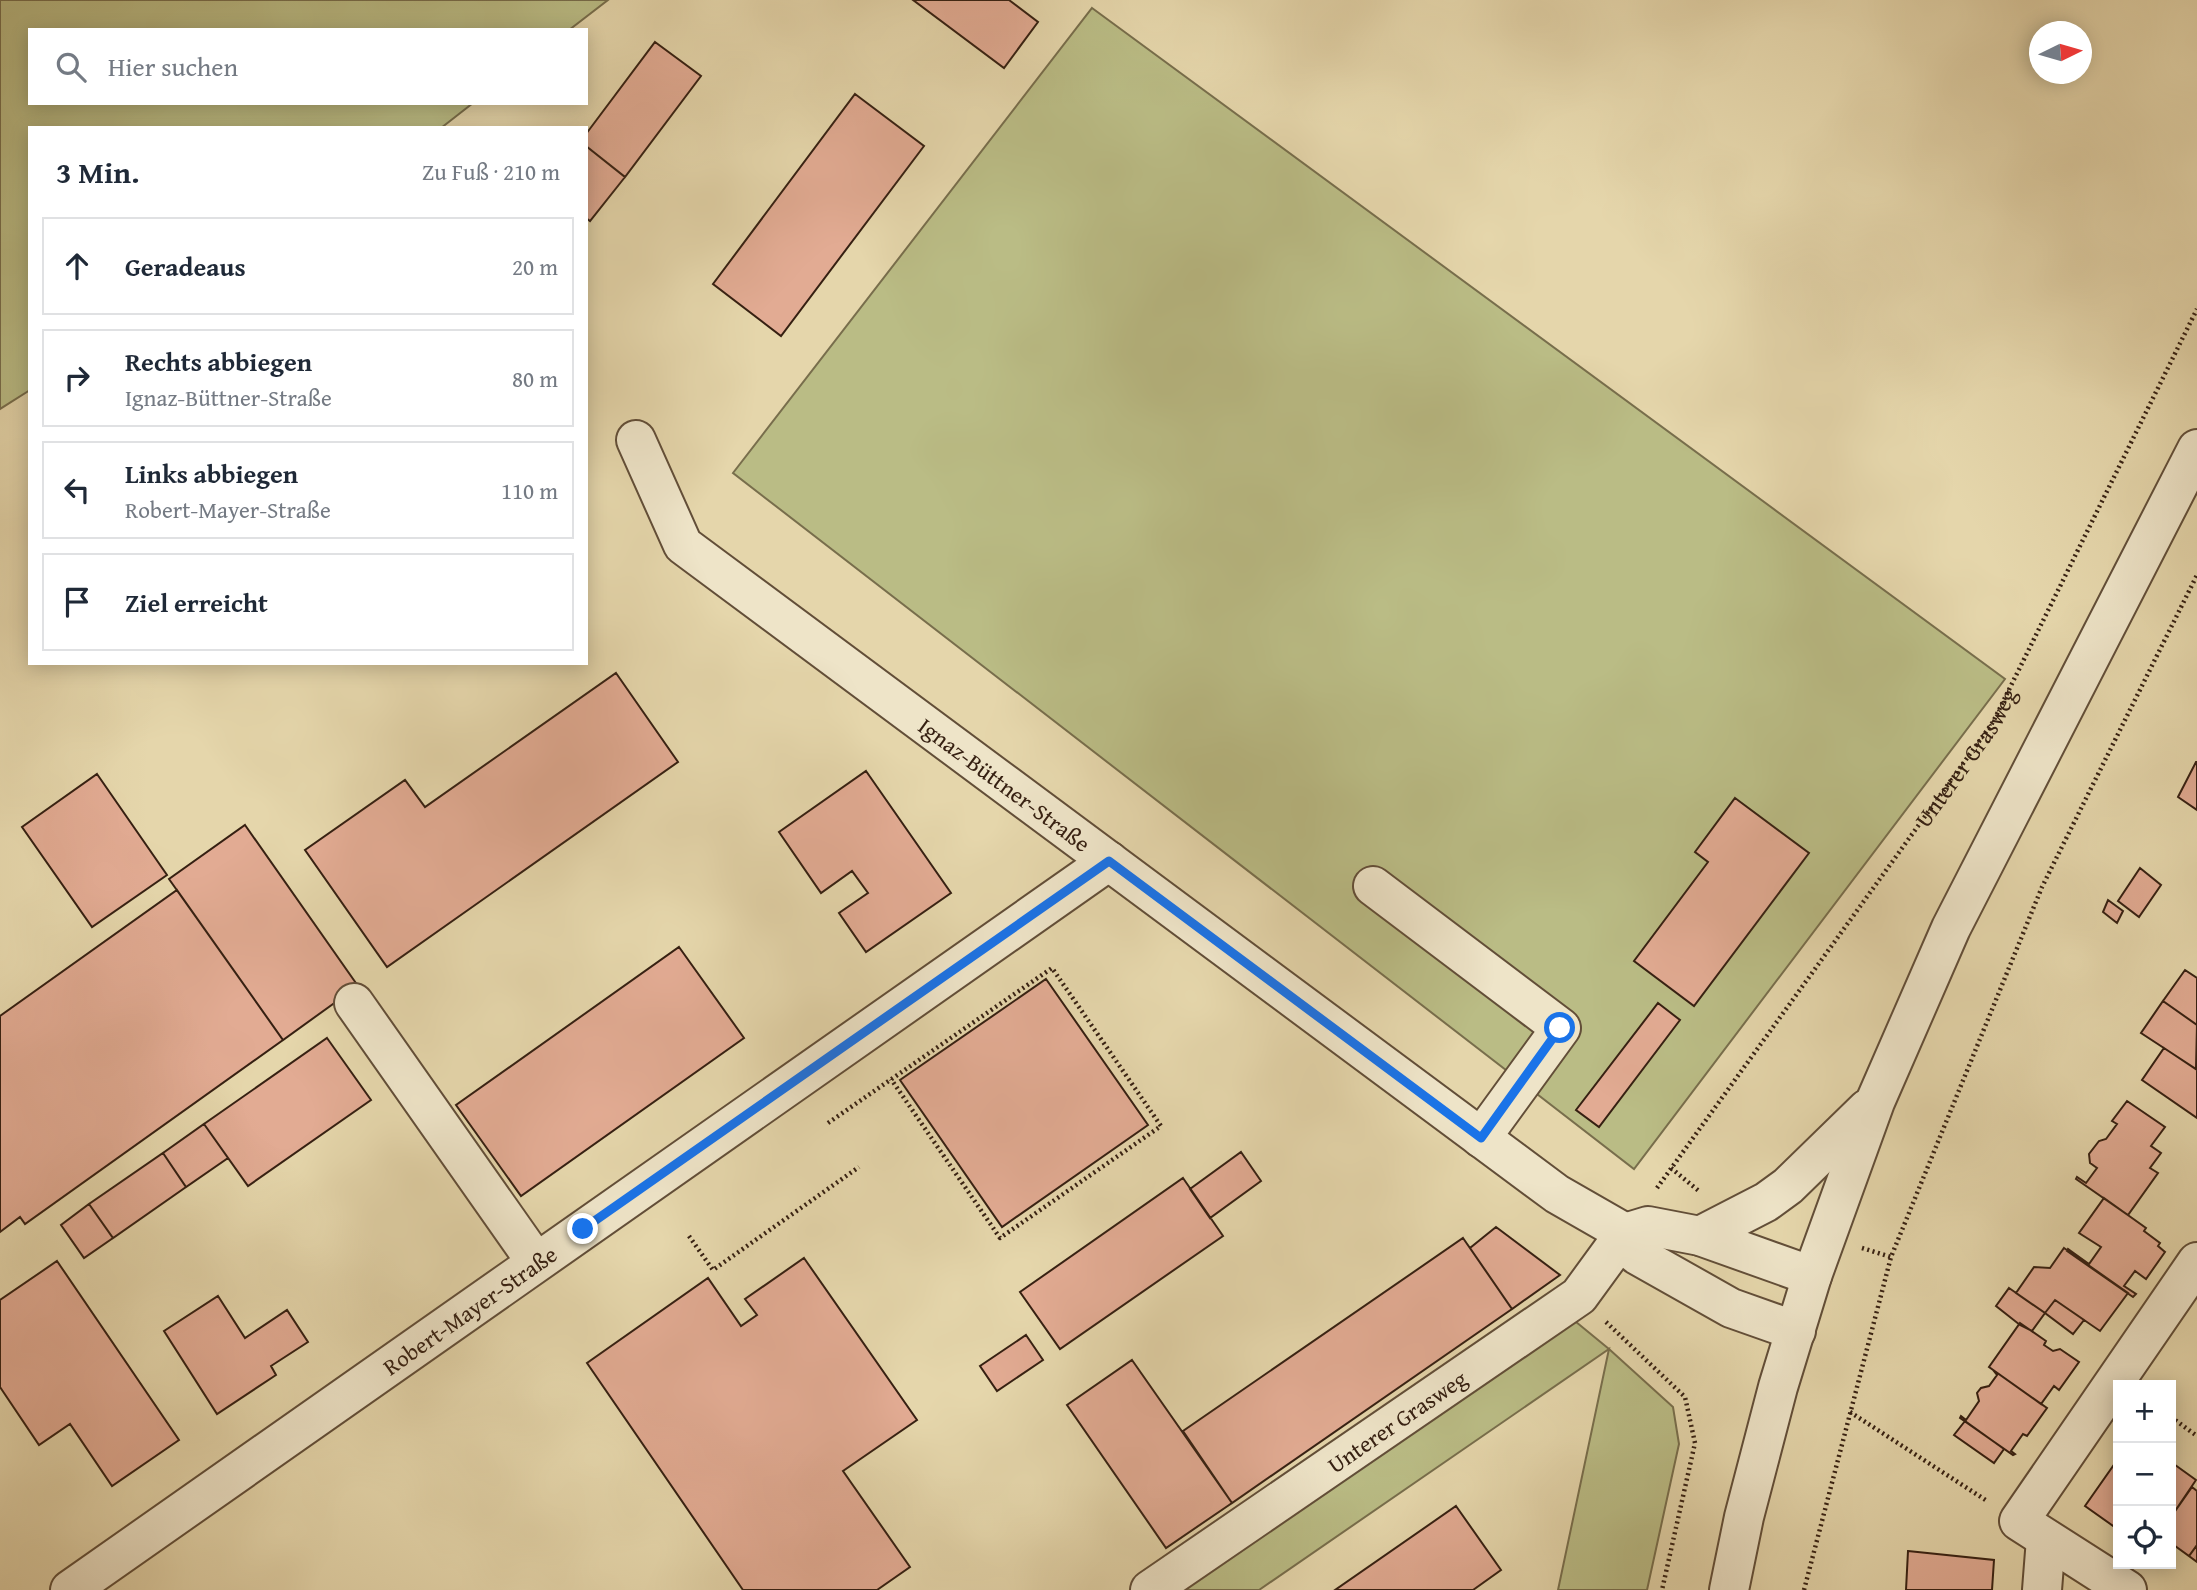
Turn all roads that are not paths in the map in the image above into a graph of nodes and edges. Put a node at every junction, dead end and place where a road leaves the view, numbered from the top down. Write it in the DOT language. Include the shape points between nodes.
graph roads {
  1 [pos="636,440"];
  2 [pos="2197,449"];
  3 [pos="1109,861"];
  4 [pos="1373,886"];
  5 [pos="354,1003"];
  6 [pos="1875,1102"];
  7 [pos="1481,1138"];
  8 [pos="1625,1233"];
  9 [pos="1700,1236"];
  10 [pos="536,1262"];
  11 [pos="2197,1262"];
  12 [pos="1812,1276"];
  13 [pos="1796,1331"];
  14 [pos="2032,1530"];
  15 [pos="70,1590"];
  16 [pos="1150,1590"];
  17 [pos="1729,1590"];
  18 [pos="2042,1590"];
  19 [pos="2127,1590"];
  1 -- 3 [label="street, Ignaz-Büttner-Straße" via="683,545"];
  2 -- 6 [label="street" via="1951,928"];
  3 -- 7 [label="street, Ignaz-Büttner-Straße"];
  3 -- 10 [label="street, Robert-Mayer-Straße"];
  4 -- 7 [label="street" via="1560,1028"];
  5 -- 10 [label="street"];
  6 -- 9 [label="street" via="1788,1186"];
  6 -- 12 [label="street"];
  7 -- 8 [label="street, Ignaz-Büttner-Straße" via="1558,1194"];
  8 -- 9 [label="street" via="1648,1226"];
  8 -- 13 [label="street, Ignaz-Büttner-Straße" via="1637,1255 1731,1308"];
  8 -- 16 [label="street, Unterer Grasweg" via="1579,1296"];
  9 -- 12 [label="street"];
  10 -- 15 [label="street, Robert-Mayer-Straße"];
  11 -- 14 [label="street"];
  12 -- 13 [label="street"];
  13 -- 17 [label="street" via="1744,1517"];
  14 -- 18 [label="street"];
  14 -- 19 [label="street"];
}
